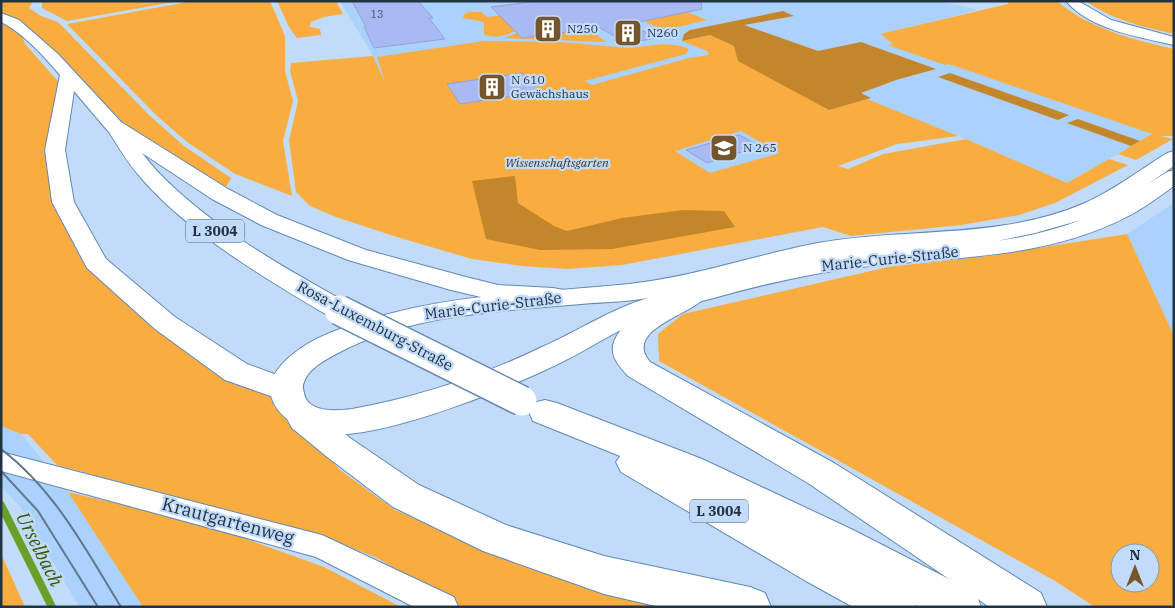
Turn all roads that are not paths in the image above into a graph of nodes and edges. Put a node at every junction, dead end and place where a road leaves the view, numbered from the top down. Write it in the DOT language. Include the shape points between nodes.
graph roads {
  1 [pos="1071,1"];
  2 [pos="1,17"];
  3 [pos="1174,41"];
  4 [pos="68,76"];
  5 [pos="114,126"];
  6 [pos="1174,157"];
  7 [pos="1174,176"];
  8 [pos="692,296"];
  9 [pos="572,297"];
  10 [pos="295,405"];
  11 [pos="534,407"];
  12 [pos="1,461"];
  13 [pos="444,607"];
  14 [pos="750,607"];
  15 [pos="895,607"];
  16 [pos="960,607"];
  17 [pos="1026,607"];
  1 -- 3 [label="street" via="1111,23"];
  2 -- 4 [label="main road, Rosa-Luxemburg-Straße / L 3004" via="14,22 53,57"];
  4 -- 5 [label="main road, Rosa-Luxemburg-Straße / L 3004"];
  4 -- 10 [label="main road" via="55,150 63,202 96,263 166,323 236,372"];
  5 -- 9 [label="main road" via="220,194 269,220 357,254 498,292"];
  5 -- 11 [label="main road, Rosa-Luxemburg-Straße / L 3004, bridge" via="154,180 254,260 339,310"];
  6 -- 9 [label="main road, Marie-Curie-Straße" via="1094,208 1038,227 963,239 843,246 642,290"];
  7 -- 8 [label="main road, Marie-Curie-Straße" via="1120,211 1051,238 1008,247 822,266"];
  8 -- 10 [label="main road, Marie-Curie-Straße" via="668,299 635,312 548,357 480,386 426,404 344,422 323,423"];
  8 -- 17 [label="main road" via="655,315 636,331 629,346 629,356 639,369 821,473"];
  9 -- 10 [label="main road, Marie-Curie-Straße" via="444,309 361,331 316,350 294,370 289,378"];
  10 -- 14 [label="main road" via="338,447 406,496 497,539 604,575"];
  11 -- 15 [label="main road, Rosa-Luxemburg-Straße / L 3004"];
  11 -- 16 [label="main road, Rosa-Luxemburg-Straße / L 3004" via="689,469 837,541"];
  12 -- 13 [label="street, Krautgartenweg" via="322,547"];
}
